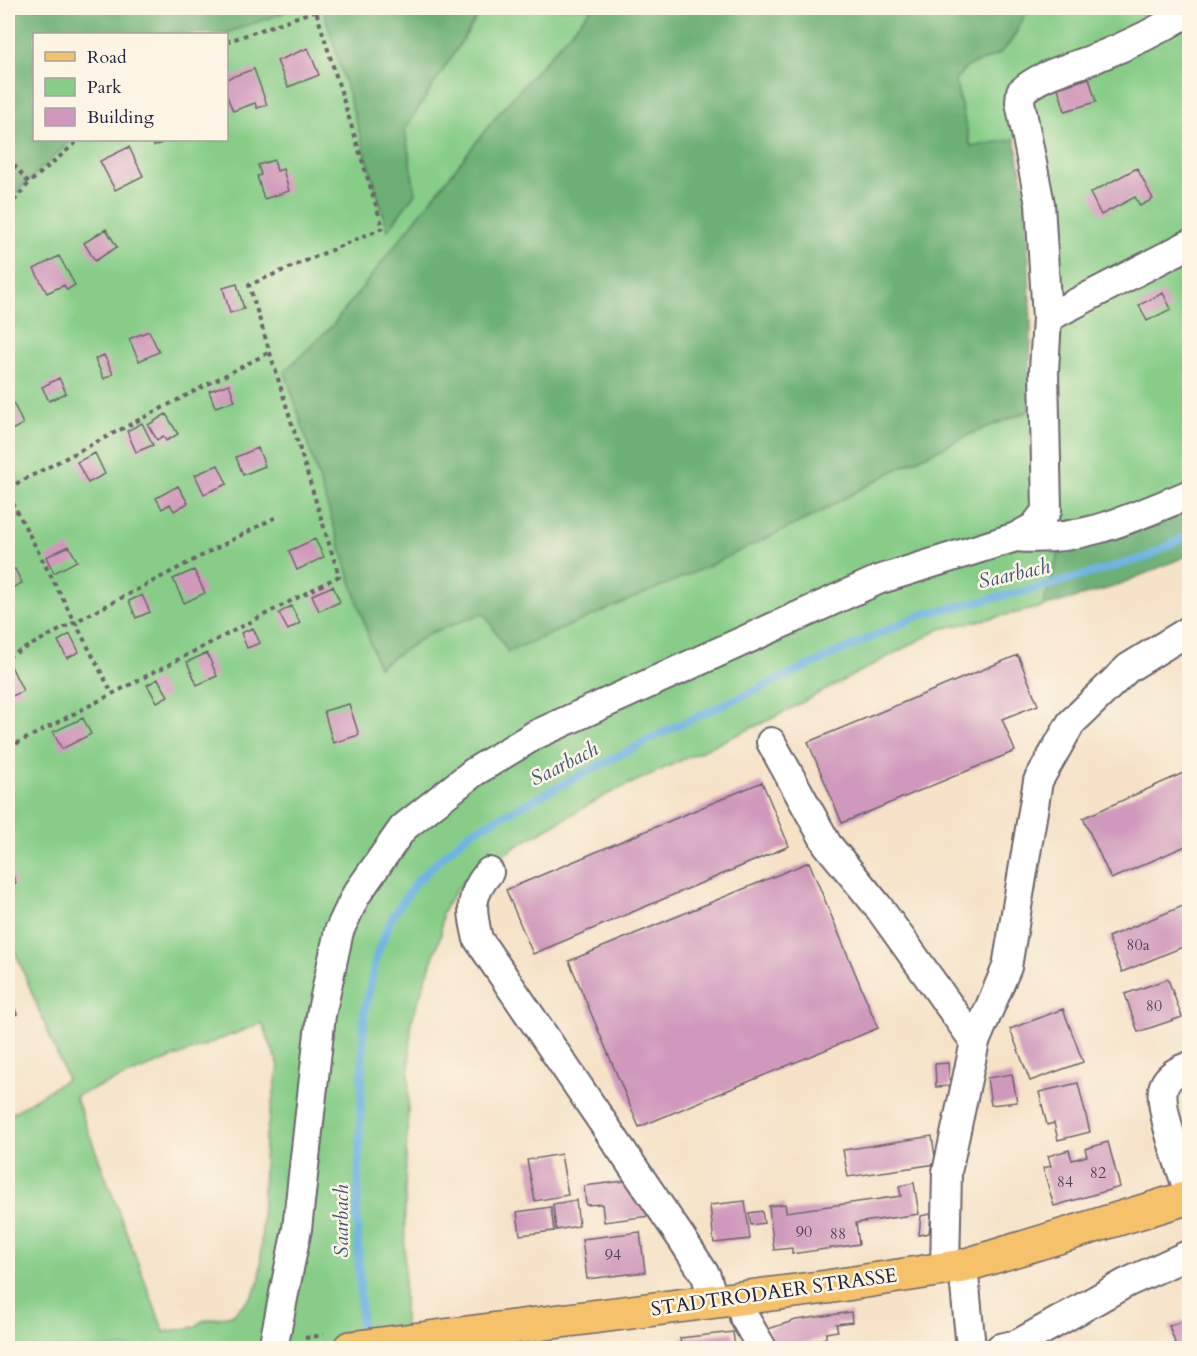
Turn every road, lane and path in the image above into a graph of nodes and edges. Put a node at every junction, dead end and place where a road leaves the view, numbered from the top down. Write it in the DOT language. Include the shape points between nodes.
graph roads {
  1 [pos="323,8"];
  2 [pos="316,11"];
  3 [pos="1190,11"];
  4 [pos="228,41"];
  5 [pos="78,141"];
  6 [pos="8,158"];
  7 [pos="29,183"];
  8 [pos="8,208"];
  9 [pos="1190,244"];
  10 [pos="1047,318"];
  11 [pos="268,353"];
  12 [pos="8,488"];
  13 [pos="8,494"];
  14 [pos="1190,494"];
  15 [pos="278,516"];
  16 [pos="1016,537"];
  17 [pos="74,621"];
  18 [pos="1190,630"];
  19 [pos="8,657"];
  20 [pos="112,693"];
  21 [pos="771,742"];
  22 [pos="8,748"];
  23 [pos="489,872"];
  24 [pos="975,1042"];
  25 [pos="1190,1066"];
  26 [pos="1190,1195"];
  27 [pos="1190,1254"];
  28 [pos="954,1268"];
  29 [pos="728,1299"];
  30 [pos="273,1348"];
  31 [pos="351,1348"];
  32 [pos="762,1348"];
  33 [pos="971,1348"];
  34 [pos="1000,1348"];
  1 -- 2 [label="path"];
  2 -- 4 [label="path"];
  2 -- 11 [label="path" via="383,228 249,285"];
  3 -- 10 [label="street" via="1099,57 1033,82 1022,92 1020,102 1040,204"];
  5 -- 7 [label="path"];
  6 -- 7 [label="path"];
  7 -- 8 [label="path"];
  9 -- 10 [label="street"];
  10 -- 16 [label="street" via="1047,510 1034,527"];
  11 -- 12 [label="path"];
  11 -- 20 [label="path" via="339,576"];
  13 -- 17 [label="path"];
  14 -- 16 [label="street" via="1076,536"];
  15 -- 17 [label="path"];
  16 -- 30 [label="street" via="878,580 535,735 474,772 403,828 356,895 339,931 321,1015 297,1229"];
  17 -- 19 [label="path"];
  17 -- 20 [label="path"];
  18 -- 24 [label="street" via="1128,668 1071,723 1038,782 1007,967"];
  20 -- 22 [label="path"];
  21 -- 24 [label="street" via="827,844 877,905"];
  23 -- 29 [label="street" via="475,890 478,939 706,1276"];
  24 -- 28 [label="street" via="947,1172"];
  25 -- 26 [label="street" via="1174,1071 1163,1088 1163,1105"];
  26 -- 28 [label="main road, STADTRODAER STRASSE"];
  27 -- 34 [label="street" via="1126,1283 1018,1344"];
  28 -- 29 [label="main road, STADTRODAER STRASSE"];
  28 -- 33 [label="street"];
  29 -- 31 [label="main road, STADTRODAER STRASSE"];
  29 -- 32 [label="street"];
}
